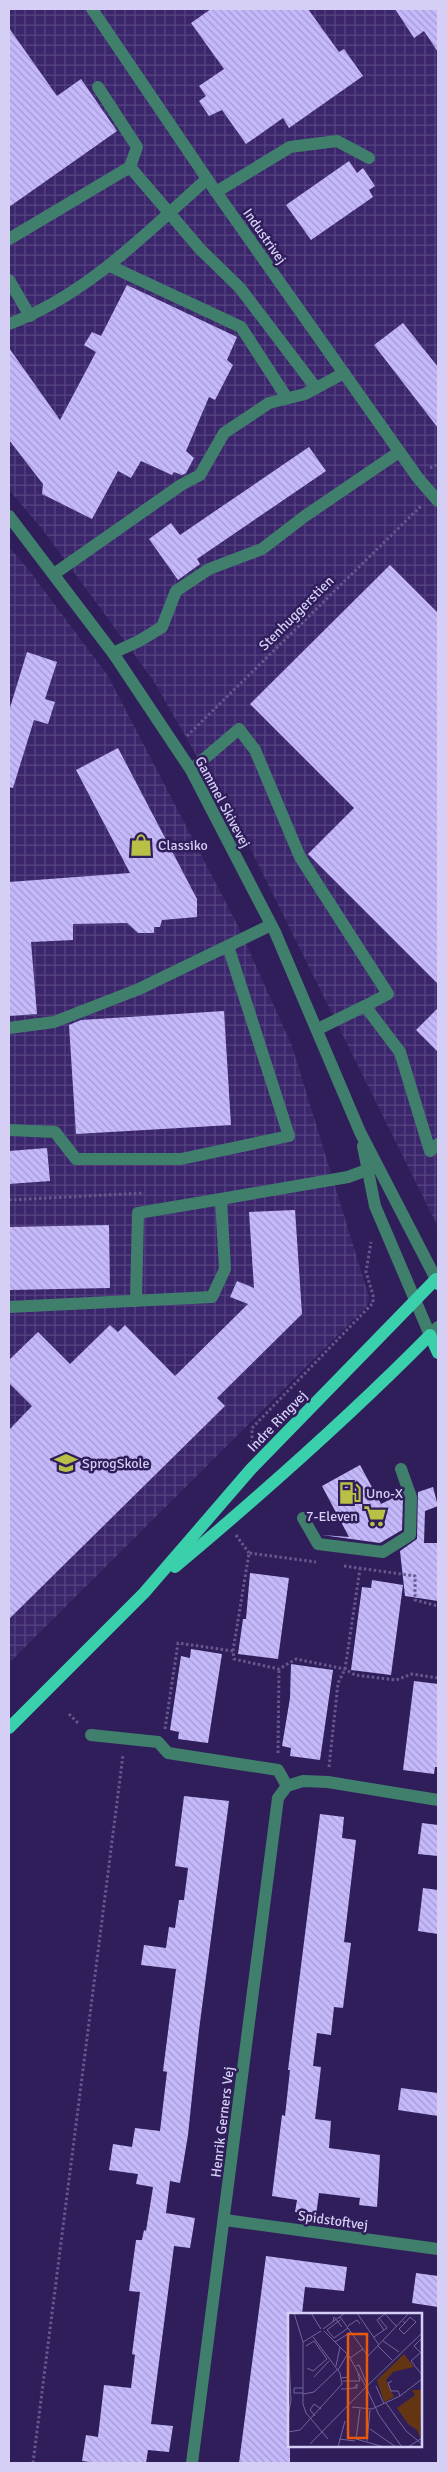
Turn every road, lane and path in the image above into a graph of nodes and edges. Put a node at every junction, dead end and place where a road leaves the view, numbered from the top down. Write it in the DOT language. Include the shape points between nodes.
graph roads {
  1 [pos="92,9"];
  2 [pos="98,87"];
  3 [pos="369,158"];
  4 [pos="130,167"];
  5 [pos="207,179"];
  6 [pos="216,192"];
  7 [pos="169,212"];
  8 [pos="9,239"];
  9 [pos="110,266"];
  10 [pos="9,280"];
  11 [pos="30,316"];
  12 [pos="9,324"];
  13 [pos="344,373"];
  14 [pos="316,388"];
  15 [pos="287,398"];
  16 [pos="399,452"];
  17 [pos="435,497"];
  18 [pos="9,516"];
  19 [pos="54,574"];
  20 [pos="113,653"];
  21 [pos="173,743"];
  22 [pos="191,770"];
  23 [pos="271,925"];
  24 [pos="228,946"];
  25 [pos="365,1006"];
  26 [pos="9,1028"];
  27 [pos="318,1030"];
  28 [pos="9,1130"];
  29 [pos="438,1144"];
  30 [pos="373,1168"];
  31 [pos="154,1192"];
  32 [pos="222,1199"];
  33 [pos="9,1200"];
  34 [pos="372,1234"];
  35 [pos="437,1280"];
  36 [pos="415,1300"];
  37 [pos="136,1301"];
  38 [pos="9,1307"];
  39 [pos="434,1331"];
  40 [pos="438,1353"];
  41 [pos="252,1469"];
  42 [pos="401,1469"];
  43 [pos="303,1518"];
  44 [pos="323,1563"];
  45 [pos="342,1566"];
  46 [pos="360,1568"];
  47 [pos="144,1593"];
  48 [pos="438,1606"];
  49 [pos="233,1651"];
  50 [pos="279,1669"];
  51 [pos="345,1669"];
  52 [pos="438,1678"];
  53 [pos="9,1728"];
  54 [pos="91,1735"];
  55 [pos="125,1738"];
  56 [pos="158,1742"];
  57 [pos="278,1770"];
  58 [pos="328,1782"];
  59 [pos="287,1786"];
  60 [pos="438,1800"];
  61 [pos="225,2220"];
  62 [pos="438,2249"];
  63 [pos="32,2463"];
  64 [pos="192,2463"];
  1 -- 5 [label="street, Industrivej"];
  2 -- 4 [label="street" via="137,147"];
  3 -- 6 [label="street" via="337,141 290,147"];
  4 -- 7 [label="street"];
  4 -- 8 [label="street"];
  5 -- 6 [label="street, Industrivej"];
  5 -- 7 [label="street"];
  6 -- 13 [label="street, Industrivej"];
  7 -- 9 [label="street"];
  7 -- 14 [label="street" via="200,249 240,288"];
  9 -- 11 [label="street"];
  9 -- 15 [label="street" via="240,327"];
  10 -- 11 [label="street"];
  11 -- 12 [label="street"];
  13 -- 14 [label="street"];
  13 -- 16 [label="street, Industrivej"];
  14 -- 15 [label="street"];
  15 -- 19 [label="street" via="269,403 224,432 200,475"];
  16 -- 17 [label="street, Industrivej"];
  16 -- 20 [label="street" via="262,549 209,570 176,591 162,627"];
  17 -- 21 [label="path, Stenhuggerstien" via="188,736"];
  18 -- 19 [label="street, Gammel Skivevej"];
  19 -- 20 [label="street, Gammel Skivevej"];
  20 -- 21 [label="street, Gammel Skivevej"];
  21 -- 22 [label="street, Gammel Skivevej"];
  22 -- 23 [label="street, Gammel Skivevej"];
  22 -- 25 [label="street" via="239,729 255,750 300,857 388,994"];
  23 -- 24 [label="street"];
  23 -- 27 [label="street, Gammel Skivevej"];
  24 -- 26 [label="street" via="139,989 54,1022"];
  24 -- 28 [label="street" via="289,1136 181,1159 76,1159 55,1132"];
  25 -- 27 [label="street"];
  25 -- 29 [label="street" via="400,1052 430,1151"];
  27 -- 30 [label="street, Gammel Skivevej"];
  30 -- 32 [label="street" via="348,1177"];
  30 -- 35 [label="street, Gammel Skivevej"];
  30 -- 36 [label="street, Gammel Skivevej" via="375,1206"];
  31 -- 33 [label="path"];
  32 -- 37 [label="street" via="138,1213"];
  32 -- 37 [label="street" via="225,1269 212,1297"];
  34 -- 41 [label="path" via="366,1272 373,1303 252,1428"];
  35 -- 36 [label="main road, Indre Ringvej"];
  36 -- 39 [label="street, Gammel Skivevej"];
  36 -- 41 [label="main road, Indre Ringvej"];
  37 -- 38 [label="street"];
  39 -- 40 [label="main road, Gammel Skivevej"];
  39 -- 47 [label="main road, Indre Ringvej" via="270,1487"];
  41 -- 47 [label="main road, Indre Ringvej"];
  42 -- 43 [label="street" via="411,1497 410,1535 383,1552 318,1544"];
  44 -- 49 [label="path" via="249,1553"];
  45 -- 46 [label="path"];
  46 -- 48 [label="path" via="416,1576 416,1600"];
  46 -- 51 [label="path"];
  47 -- 53 [label="main road, Indre Ringvej"];
  49 -- 50 [label="path" via="234,1659"];
  49 -- 56 [label="path" via="178,1643 167,1725"];
  50 -- 51 [label="path" via="296,1659"];
  50 -- 57 [label="path"];
  51 -- 52 [label="path" via="355,1675 396,1680 412,1674"];
  51 -- 58 [label="path" via="338,1683"];
  54 -- 55 [label="street"];
  55 -- 56 [label="street"];
  55 -- 63 [label="path"];
  56 -- 57 [label="street" via="168,1753"];
  57 -- 59 [label="street"];
  58 -- 59 [label="street" via="303,1781"];
  58 -- 60 [label="street"];
  59 -- 61 [label="street, Henrik Gerners Vej" via="278,1798"];
  61 -- 62 [label="street, Spidstoftvej"];
  61 -- 64 [label="street, Henrik Gerners Vej"];
}
